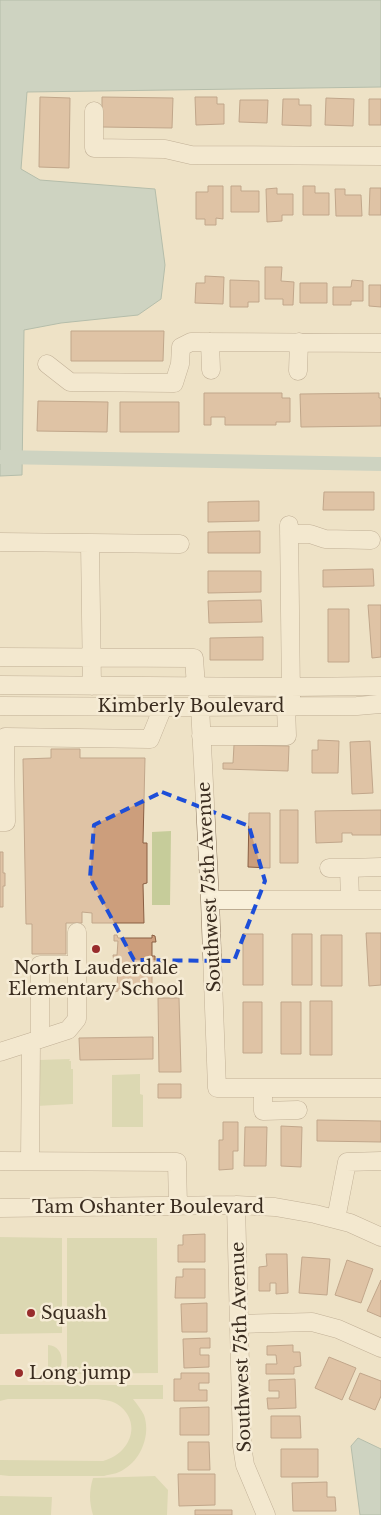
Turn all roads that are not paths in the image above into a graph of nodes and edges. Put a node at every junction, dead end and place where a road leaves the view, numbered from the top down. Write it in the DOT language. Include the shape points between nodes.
graph roads {
  1 [pos="94,111"];
  2 [pos="381,156"];
  3 [pos="210,342"];
  4 [pos="299,342"];
  5 [pos="381,343"];
  6 [pos="47,364"];
  7 [pos="211,370"];
  8 [pos="298,371"];
  9 [pos="371,540"];
  10 [pos="0,542"];
  11 [pos="90,543"];
  12 [pos="180,544"];
  13 [pos="0,657"];
  14 [pos="91,657"];
  15 [pos="0,685"];
  16 [pos="92,686"];
  17 [pos="381,686"];
  18 [pos="197,687"];
  19 [pos="290,687"];
  20 [pos="381,704"];
  21 [pos="0,706"];
  22 [pos="288,706"];
  23 [pos="163,707"];
  24 [pos="200,707"];
  25 [pos="202,736"];
  26 [pos="2,738"];
  27 [pos="0,822"];
  28 [pos="381,867"];
  29 [pos="329,868"];
  30 [pos="349,868"];
  31 [pos="210,900"];
  32 [pos="350,900"];
  33 [pos="381,900"];
  34 [pos="77,932"];
  35 [pos="77,965"];
  36 [pos="36,1041"];
  37 [pos="0,1052"];
  38 [pos="264,1088"];
  39 [pos="381,1088"];
  40 [pos="298,1110"];
  41 [pos="0,1161"];
  42 [pos="30,1161"];
  43 [pos="381,1161"];
  44 [pos="236,1205"];
  45 [pos="178,1206"];
  46 [pos="0,1208"];
  47 [pos="336,1220"];
  48 [pos="381,1237"];
  49 [pos="240,1324"];
  50 [pos="381,1348"];
  51 [pos="266,1515"];
  1 -- 2 [label="street" via="94,148 165,149 191,156"];
  3 -- 4 [label="street"];
  3 -- 6 [label="street" via="190,342 180,348 180,364 174,383 70,382"];
  3 -- 7 [label="street"];
  4 -- 5 [label="street"];
  4 -- 8 [label="street"];
  9 -- 19 [label="street" via="325,539 289,530"];
  10 -- 11 [label="street"];
  11 -- 12 [label="street"];
  11 -- 14 [label="street"];
  13 -- 14 [label="street"];
  14 -- 16 [label="street"];
  14 -- 18 [label="street, Southwest 75th Avenue" via="194,658"];
  15 -- 16 [label="street, Kimberly Boulevard"];
  16 -- 18 [label="street, Kimberly Boulevard"];
  17 -- 19 [label="street, Kimberly Boulevard"];
  18 -- 19 [label="street, Kimberly Boulevard"];
  18 -- 24 [label="street, Southwest 75th Avenue"];
  19 -- 22 [label="street"];
  20 -- 22 [label="street, Kimberly Boulevard"];
  21 -- 23 [label="street, Kimberly Boulevard"];
  22 -- 24 [label="street, Kimberly Boulevard"];
  22 -- 25 [label="street" via="287,736"];
  23 -- 24 [label="street, Kimberly Boulevard"];
  23 -- 26 [label="street" via="150,739"];
  24 -- 25 [label="street, Southwest 75th Avenue"];
  25 -- 31 [label="street, Southwest 75th Avenue"];
  26 -- 27 [label="street" via="6,822"];
  28 -- 30 [label="street"];
  29 -- 30 [label="street"];
  30 -- 32 [label="street"];
  31 -- 32 [label="street"];
  31 -- 38 [label="street, Southwest 75th Avenue" via="218,1088"];
  32 -- 33 [label="street"];
  34 -- 35 [label="street"];
  35 -- 36 [label="street" via="77,1019 68,1030"];
  35 -- 36 [label="street" via="40,965"];
  36 -- 37 [label="street"];
  36 -- 42 [label="street"];
  38 -- 39 [label="street"];
  38 -- 40 [label="street" via="264,1112"];
  41 -- 42 [label="street"];
  42 -- 45 [label="street" via="177,1162"];
  43 -- 47 [label="street" via="347,1162"];
  44 -- 45 [label="street, Tam Oshanter Boulevard"];
  44 -- 47 [label="street, Tam Oshanter Boulevard" via="275,1207"];
  44 -- 49 [label="street, Southwest 75th Avenue"];
  45 -- 46 [label="street, Tam Oshanter Boulevard"];
  47 -- 48 [label="street, Tam Oshanter Boulevard"];
  49 -- 50 [label="street" via="312,1322 338,1328"];
  49 -- 51 [label="street, Southwest 75th Avenue" via="242,1446 245,1465"];
}
